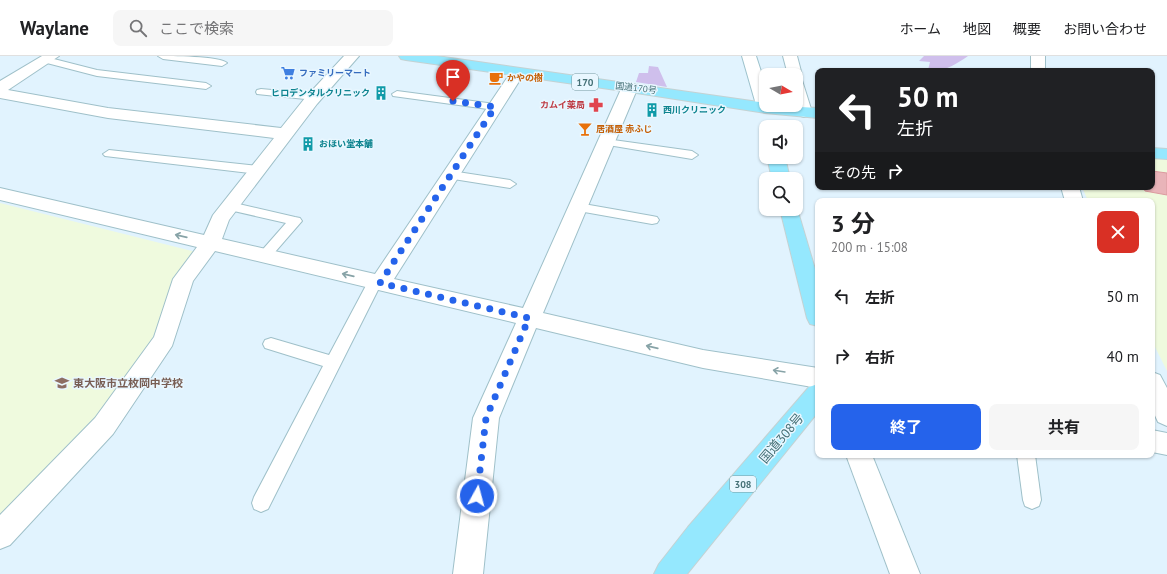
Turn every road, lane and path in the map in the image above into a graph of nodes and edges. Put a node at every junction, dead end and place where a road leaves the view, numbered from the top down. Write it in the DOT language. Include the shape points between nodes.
graph roads {
  1 [pos="163,56"];
  2 [pos="352,56"];
  3 [pos="406,56"];
  4 [pos="749,56"];
  5 [pos="790,56"];
  6 [pos="1038,56"];
  7 [pos="49,58"];
  8 [pos="222,63"];
  9 [pos="793,68"];
  10 [pos="1038,68"];
  11 [pos="518,72"];
  12 [pos="206,86"];
  13 [pos="630,87"];
  14 [pos="0,88"];
  15 [pos="261,92"];
  16 [pos="0,93"];
  17 [pos="397,94"];
  18 [pos="803,95"];
  19 [pos="315,97"];
  20 [pos="495,107"];
  21 [pos="811,113"];
  22 [pos="766,115"];
  23 [pos="286,134"];
  24 [pos="606,142"];
  25 [pos="1155,153"];
  26 [pos="108,154"];
  27 [pos="1167,154"];
  28 [pos="692,155"];
  29 [pos="258,170"];
  30 [pos="450,175"];
  31 [pos="510,184"];
  32 [pos="0,194"];
  33 [pos="230,206"];
  34 [pos="578,207"];
  35 [pos="790,216"];
  36 [pos="652,220"];
  37 [pos="211,243"];
  38 [pos="264,256"];
  39 [pos="377,282"];
  40 [pos="815,307"];
  41 [pos="529,318"];
  42 [pos="271,344"];
  43 [pos="333,363"];
  44 [pos="815,378"];
  45 [pos="1155,388"];
  46 [pos="815,398"];
  47 [pos="1167,414"];
  48 [pos="1155,442"];
  49 [pos="1167,444"];
  50 [pos="861,458"];
  51 [pos="1026,458"];
  52 [pos="1032,500"];
  53 [pos="261,503"];
  54 [pos="0,535"];
  55 [pos="909,573"];
  56 [pos="468,574"];
  57 [pos="669,574"];
  1 -- 8 [label="lane"];
  2 -- 19 [label="street"];
  3 -- 11 [label="highway, 国道170号 / 170"];
  4 -- 22 [label="street"];
  5 -- 9 [label="street"];
  6 -- 10 [label="street"];
  7 -- 12 [label="lane" via="97,73"];
  7 -- 14 [label="street"];
  11 -- 13 [label="highway, 国道170号 / 170"];
  11 -- 20 [label="street"];
  13 -- 22 [label="highway, 国道170号 / 170"];
  13 -- 24 [label="street"];
  15 -- 19 [label="lane"];
  16 -- 23 [label="street" via="108,113"];
  17 -- 20 [label="lane"];
  18 -- 21 [label="street"];
  19 -- 23 [label="street"];
  20 -- 30 [label="street"];
  21 -- 22 [label="highway, 国道170号 / 170"];
  23 -- 29 [label="street"];
  24 -- 28 [label="lane"];
  24 -- 34 [label="street"];
  25 -- 27 [label="highway"];
  26 -- 29 [label="lane"];
  29 -- 33 [label="street"];
  30 -- 31 [label="lane"];
  30 -- 39 [label="street"];
  37 -- 32 [label="street, one-way"];
  33 -- 37 [label="street" via="220,219"];
  33 -- 38 [label="lane" via="295,222"];
  34 -- 36 [label="lane"];
  34 -- 41 [label="street"];
  35 -- 40 [label="highway"];
  37 -- 38 [label="street"];
  37 -- 54 [label="street" via="183,279 164,340 104,426"];
  39 -- 38 [label="street, one-way"];
  39 -- 41 [label="street"];
  39 -- 43 [label="lane"];
  44 -- 41 [label="street, one-way" via="703,359"];
  41 -- 56 [label="street" via="486,418"];
  42 -- 43 [label="lane"];
  43 -- 53 [label="lane"];
  45 -- 47 [label="street"];
  46 -- 57 [label="highway, 国道308号 / 308"];
  48 -- 49 [label="street"];
  50 -- 55 [label="street"];
  51 -- 52 [label="lane"];
}
